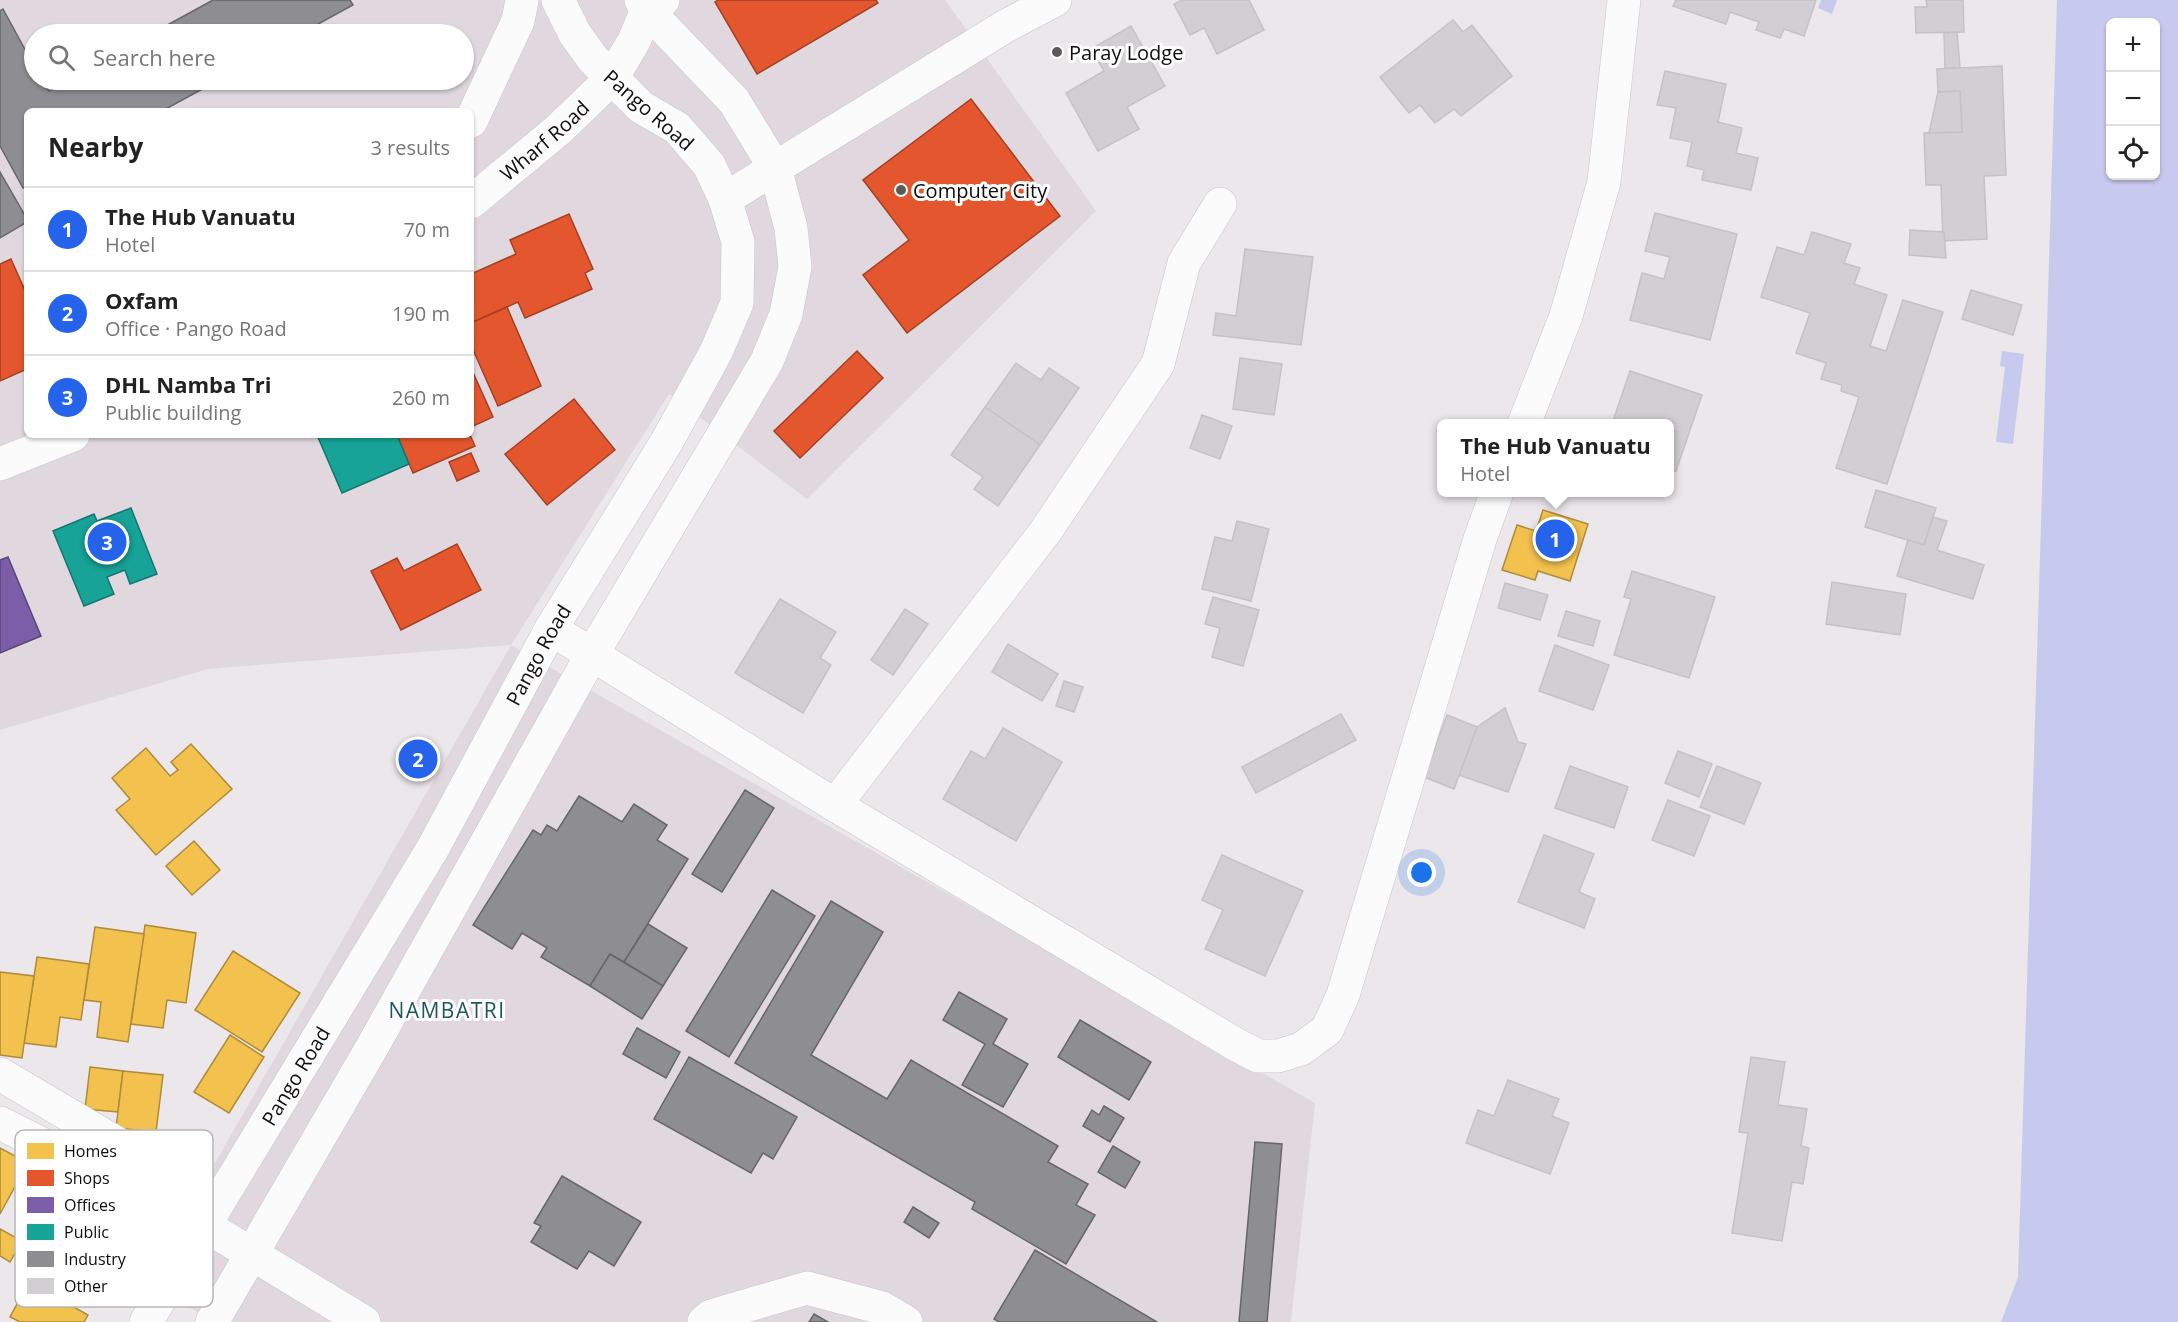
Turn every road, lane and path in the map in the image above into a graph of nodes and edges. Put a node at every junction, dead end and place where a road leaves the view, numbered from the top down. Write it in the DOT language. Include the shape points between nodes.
graph roads {
  1 [pos="551,0"];
  2 [pos="558,0"];
  3 [pos="1055,0"];
  4 [pos="1624,0"];
  5 [pos="650,3"];
  6 [pos="520,11"];
  7 [pos="612,78"];
  8 [pos="474,114"];
  9 [pos="775,168"];
  10 [pos="725,199"];
  11 [pos="474,200"];
  12 [pos="1220,204"];
  13 [pos="1526,419"];
  14 [pos="65,438"];
  15 [pos="0,464"];
  16 [pos="1495,497"];
  17 [pos="551,630"];
  18 [pos="591,656"];
  19 [pos="835,805"];
  20 [pos="0,1074"];
  21 [pos="0,1123"];
  22 [pos="15,1130"];
  23 [pos="94,1130"];
  24 [pos="213,1210"];
  25 [pos="213,1230"];
  26 [pos="252,1254"];
  27 [pos="212,1322"];
  28 [pos="364,1322"];
  29 [pos="704,1322"];
  30 [pos="906,1322"];
  1 -- 6 [label="street"];
  2 -- 7 [label="street, Pango Road" via="575,34"];
  3 -- 9 [label="street" via="1004,27"];
  4 -- 13 [label="street" via="1604,182 1566,316"];
  5 -- 7 [label="street, Wharf Road"];
  5 -- 9 [label="street" via="734,101"];
  6 -- 8 [label="street"];
  7 -- 10 [label="street, Pango Road" via="641,107 677,128 709,165"];
  7 -- 11 [label="street, Wharf Road" via="558,130"];
  9 -- 10 [label="street"];
  9 -- 18 [label="street" via="791,228 795,267 786,314 767,361"];
  10 -- 17 [label="street, Pango Road" via="738,242 737,303 716,352 666,443"];
  12 -- 19 [label="street" via="1184,263 1158,364 1045,532"];
  14 -- 15 [label="street"];
  16 -- 19 [label="street" via="1343,995 1327,1030 1301,1049 1278,1056 1258,1056 1235,1044"];
  17 -- 18 [label="street"];
  17 -- 24 [label="street, Pango Road" via="433,848"];
  18 -- 19 [label="street"];
  18 -- 26 [label="street"];
  20 -- 23 [label="street"];
  21 -- 22 [label="street"];
  25 -- 26 [label="street"];
  26 -- 27 [label="street"];
  26 -- 28 [label="street"];
  29 -- 30 [label="street" via="711,1316 807,1288 882,1308"];
}
